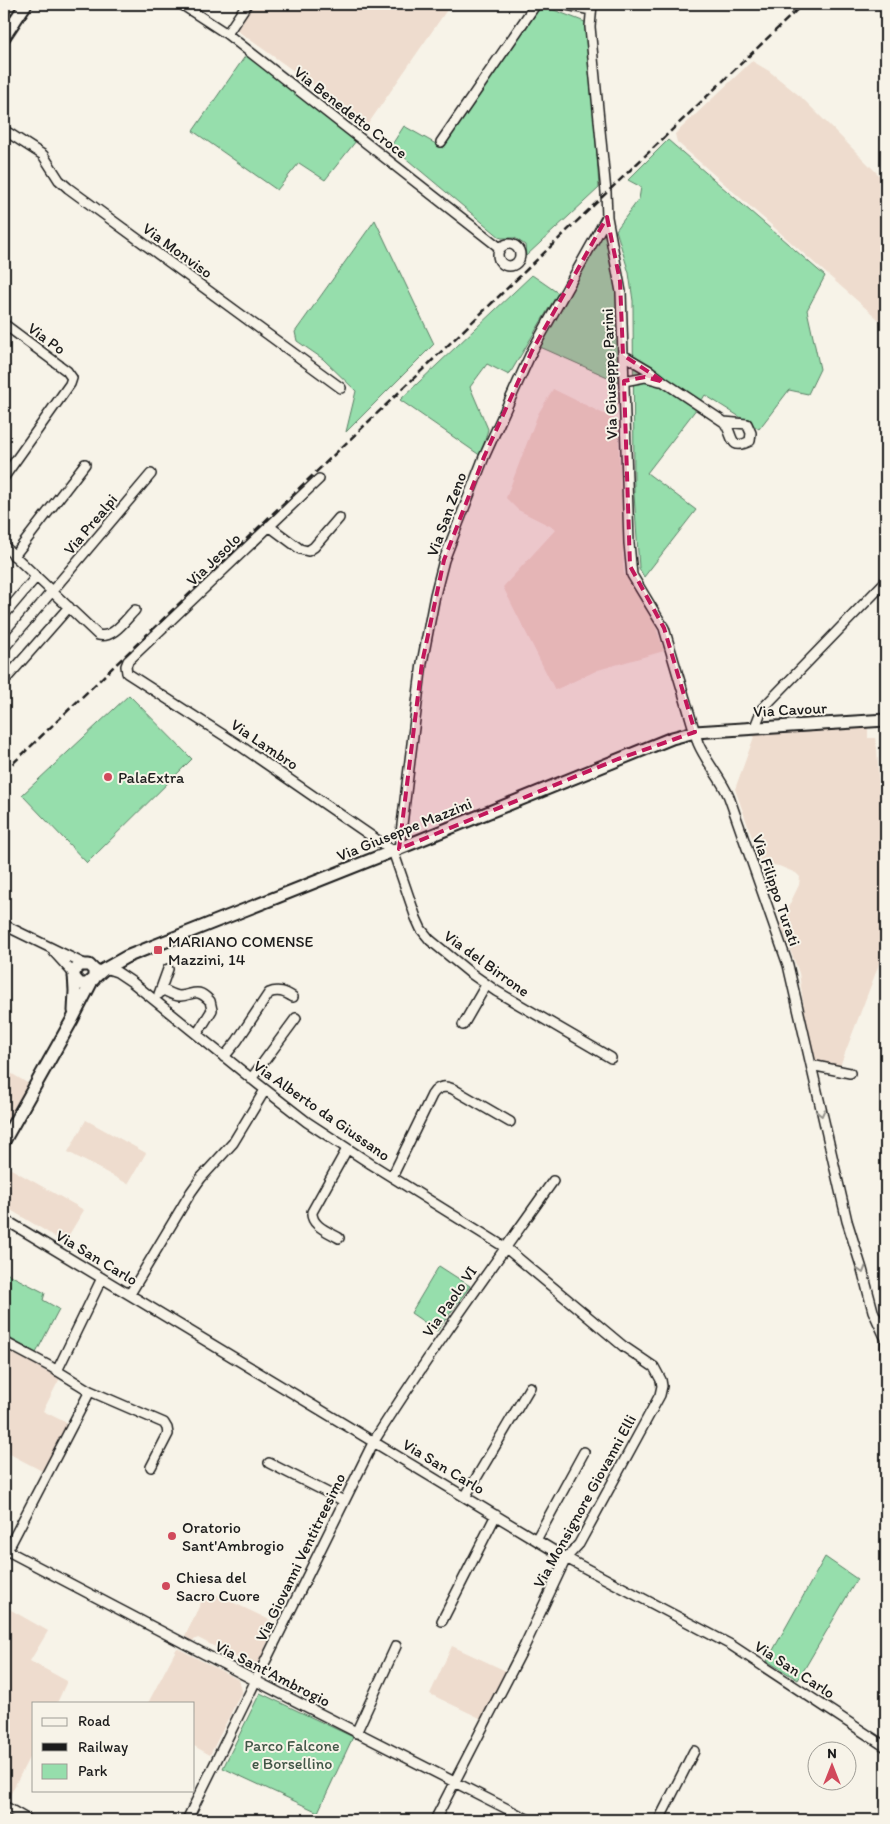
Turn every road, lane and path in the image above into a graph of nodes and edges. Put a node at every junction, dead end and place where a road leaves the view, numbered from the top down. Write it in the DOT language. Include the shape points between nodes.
graph roads {
  1 [pos="26,4"];
  2 [pos="181,4"];
  3 [pos="246,4"];
  4 [pos="536,4"];
  5 [pos="562,4"];
  6 [pos="591,7"];
  7 [pos="227,34"];
  8 [pos="4,36"];
  9 [pos="4,130"];
  10 [pos="441,142"];
  11 [pos="607,217"];
  12 [pos="500,248"];
  13 [pos="4,324"];
  14 [pos="623,355"];
  15 [pos="624,381"];
  16 [pos="664,382"];
  17 [pos="341,388"];
  18 [pos="724,422"];
  19 [pos="85,464"];
  20 [pos="151,474"];
  21 [pos="4,477"];
  22 [pos="319,479"];
  23 [pos="339,518"];
  24 [pos="269,526"];
  25 [pos="7,551"];
  26 [pos="36,577"];
  27 [pos="886,581"];
  28 [pos="53,592"];
  29 [pos="69,607"];
  30 [pos="135,610"];
  31 [pos="4,615"];
  32 [pos="4,648"];
  33 [pos="128,661"];
  34 [pos="4,681"];
  35 [pos="886,720"];
  36 [pos="755,728"];
  37 [pos="695,732"];
  38 [pos="396,850"];
  39 [pos="4,925"];
  40 [pos="48,947"];
  41 [pos="123,961"];
  42 [pos="86,964"];
  43 [pos="105,968"];
  44 [pos="168,969"];
  45 [pos="74,975"];
  46 [pos="92,981"];
  47 [pos="132,982"];
  48 [pos="486,985"];
  49 [pos="161,989"];
  50 [pos="293,996"];
  51 [pos="156,1001"];
  52 [pos="296,1018"];
  53 [pos="72,1020"];
  54 [pos="463,1025"];
  55 [pos="197,1034"];
  56 [pos="224,1056"];
  57 [pos="611,1058"];
  58 [pos="811,1065"];
  59 [pos="850,1073"];
  60 [pos="251,1079"];
  61 [pos="265,1090"];
  62 [pos="510,1122"];
  63 [pos="4,1141"];
  64 [pos="348,1149"];
  65 [pos="392,1177"];
  66 [pos="553,1182"];
  67 [pos="4,1218"];
  68 [pos="339,1238"];
  69 [pos="506,1248"];
  70 [pos="102,1278"];
  71 [pos="130,1294"];
  72 [pos="886,1336"];
  73 [pos="4,1342"];
  74 [pos="886,1348"];
  75 [pos="886,1359"];
  76 [pos="57,1371"];
  77 [pos="530,1387"];
  78 [pos="90,1391"];
  79 [pos="374,1441"];
  80 [pos="584,1452"];
  81 [pos="269,1463"];
  82 [pos="151,1466"];
  83 [pos="465,1497"];
  84 [pos="344,1502"];
  85 [pos="496,1515"];
  86 [pos="536,1540"];
  87 [pos="6,1550"];
  88 [pos="566,1558"];
  89 [pos="442,1621"];
  90 [pos="396,1646"];
  91 [pos="256,1682"];
  92 [pos="356,1733"];
  93 [pos="886,1747"];
  94 [pos="694,1751"];
  95 [pos="455,1783"];
  96 [pos="4,1806"];
  97 [pos="28,1820"];
  98 [pos="186,1820"];
  99 [pos="435,1820"];
  100 [pos="529,1820"];
  101 [pos="660,1820"];
  1 -- 8 [label="street"];
  2 -- 7 [label="street, Via Benedetto Croce"];
  3 -- 7 [label="street"];
  4 -- 10 [label="street"];
  5 -- 6 [label="street"];
  6 -- 11 [label="street, Via Giuseppe Parini" via="590,27"];
  7 -- 12 [label="street, Via Benedetto Croce"];
  9 -- 17 [label="street, Via Monviso" via="43,155 68,188"];
  11 -- 14 [label="street, Via Giuseppe Parini" via="620,282"];
  11 -- 38 [label="street, Via San Zeno" via="532,351 484,457 444,560 422,663"];
  13 -- 21 [label="street, Via Po" via="72,376 70,384"];
  14 -- 15 [label="street, Via Giuseppe Parini"];
  14 -- 16 [label="street"];
  15 -- 16 [label="street" via="645,377"];
  15 -- 37 [label="street, Via Giuseppe Parini" via="630,566 664,628"];
  16 -- 18 [label="street"];
  19 -- 25 [label="street"];
  20 -- 28 [label="street, Via Prealpi"];
  22 -- 24 [label="street, Via Jesolo"];
  23 -- 24 [label="street" via="308,551 300,549"];
  24 -- 33 [label="street, Via Jesolo"];
  25 -- 26 [label="street"];
  26 -- 28 [label="street"];
  26 -- 31 [label="street"];
  27 -- 36 [label="street" via="762,709"];
  28 -- 29 [label="street"];
  28 -- 32 [label="street, Via Prealpi"];
  29 -- 30 [label="street" via="95,632 104,636 112,633"];
  29 -- 34 [label="street"];
  33 -- 38 [label="street, Via Lambro" via="128,674"];
  35 -- 36 [label="street, Via Cavour"];
  36 -- 37 [label="street, Via Cavour"];
  37 -- 38 [label="street, Via Giuseppe Mazzini" via="672,738"];
  37 -- 58 [label="street, Via Filippo Turati" via="702,753 729,797 784,954"];
  38 -- 41 [label="street, Via Giuseppe Mazzini"];
  38 -- 48 [label="street, Via del Birrone" via="423,932"];
  39 -- 40 [label="street"];
  40 -- 42 [label="street"];
  40 -- 45 [label="street"];
  41 -- 42 [label="street, Via Giuseppe Mazzini"];
  41 -- 43 [label="street, Via Giuseppe Mazzini"];
  41 -- 47 [label="street, Via Alberto da Giussano"];
  42 -- 45 [label="street" via="77,966"];
  42 -- 46 [label="street" via="94,970"];
  43 -- 46 [label="street, Via Giuseppe Mazzini"];
  43 -- 47 [label="street, Via Alberto da Giussano"];
  44 -- 49 [label="street"];
  45 -- 46 [label="street" via="80,984"];
  45 -- 53 [label="street"];
  46 -- 53 [label="street, Via Giuseppe Mazzini"];
  47 -- 51 [label="street, Via Alberto da Giussano"];
  48 -- 54 [label="street"];
  48 -- 57 [label="street, Via del Birrone"];
  49 -- 51 [label="street"];
  49 -- 55 [label="street" via="178,996 190,993 206,996 212,1010"];
  50 -- 56 [label="street" via="282,991 269,993"];
  51 -- 55 [label="street, Via Alberto da Giussano"];
  52 -- 60 [label="street"];
  53 -- 63 [label="street, Via Giuseppe Mazzini"];
  55 -- 56 [label="street, Via Alberto da Giussano"];
  56 -- 60 [label="street, Via Alberto da Giussano"];
  58 -- 59 [label="street"];
  58 -- 72 [label="street, Via Filippo Turati, one-way" via="846,1221 873,1311"];
  60 -- 61 [label="street, Via Alberto da Giussano"];
  61 -- 64 [label="street, Via Alberto da Giussano"];
  61 -- 71 [label="street" via="233,1143 196,1185"];
  62 -- 65 [label="street" via="453,1089 438,1088"];
  64 -- 65 [label="street, Via Alberto da Giussano"];
  64 -- 68 [label="street" via="311,1216 314,1223"];
  65 -- 69 [label="street, Via Alberto da Giussano"];
  66 -- 69 [label="street, Via Paolo VI"];
  67 -- 70 [label="street, Via San Carlo"];
  69 -- 79 [label="street, Via Paolo VI" via="403,1394"];
  69 -- 88 [label="street, Via Monsignore Giovanni Elli" via="623,1346 652,1366 662,1380 661,1393 617,1478 579,1544"];
  70 -- 71 [label="street, Via San Carlo"];
  70 -- 76 [label="street"];
  71 -- 79 [label="street, Via San Carlo"];
  72 -- 74 [label="street"];
  73 -- 76 [label="street"];
  74 -- 75 [label="street"];
  76 -- 78 [label="street"];
  77 -- 83 [label="street"];
  78 -- 82 [label="street" via="167,1426 167,1436"];
  78 -- 87 [label="street"];
  79 -- 83 [label="street, Via San Carlo"];
  79 -- 84 [label="street, Via Giovanni Ventitreesimo"];
  80 -- 86 [label="street"];
  81 -- 84 [label="street"];
  83 -- 85 [label="street, Via San Carlo"];
  84 -- 91 [label="street, Via Giovanni Ventitreesimo"];
  85 -- 86 [label="street, Via San Carlo"];
  85 -- 89 [label="street"];
  86 -- 88 [label="street, Via San Carlo"];
  87 -- 91 [label="street, Via Sant'Ambrogio"];
  88 -- 93 [label="street, Via San Carlo" via="727,1643"];
  88 -- 95 [label="street, Via Monsignore Giovanni Elli"];
  90 -- 92 [label="street"];
  91 -- 92 [label="street, Via Sant'Ambrogio"];
  91 -- 98 [label="street, Via Giovanni Ventitreesimo"];
  92 -- 95 [label="street, Via Sant'Ambrogio"];
  94 -- 101 [label="street"];
  95 -- 99 [label="street, Via Monsignore Giovanni Elli"];
  95 -- 100 [label="street, Via Sant'Ambrogio"];
  96 -- 97 [label="street"];
}
